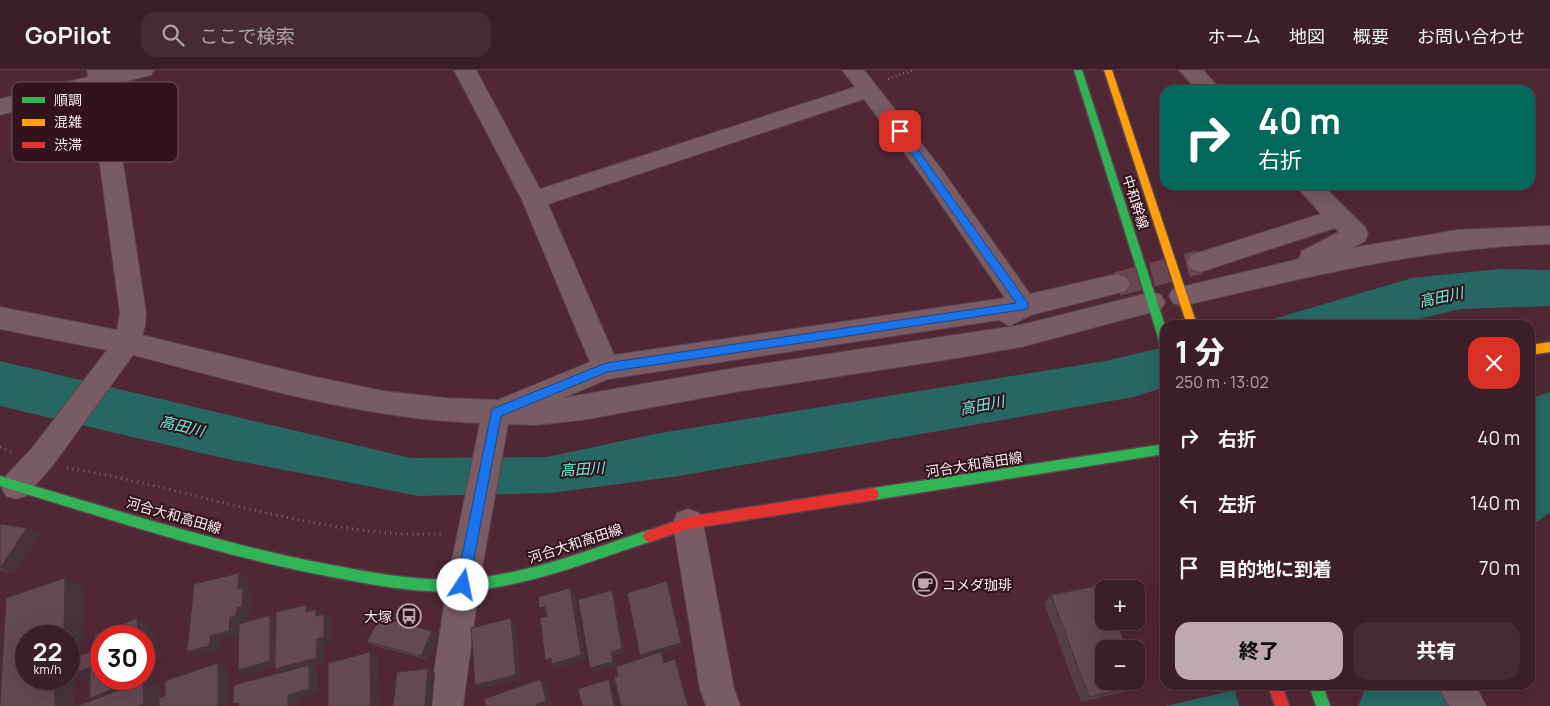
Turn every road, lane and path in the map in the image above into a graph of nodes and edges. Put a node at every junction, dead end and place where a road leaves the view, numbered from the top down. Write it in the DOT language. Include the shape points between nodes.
graph roads {
  1 [pos="143,70"];
  2 [pos="465,70"];
  3 [pos="853,70"];
  4 [pos="1078,70"];
  5 [pos="1108,70"];
  6 [pos="1190,70"];
  7 [pos="99,76"];
  8 [pos="80,82"];
  9 [pos="1205,85"];
  10 [pos="869,90"];
  11 [pos="12,103"];
  12 [pos="0,107"];
  13 [pos="112,162"];
  14 [pos="1312,190"];
  15 [pos="534,200"];
  16 [pos="1339,217"];
  17 [pos="1550,235"];
  18 [pos="1200,262"];
  19 [pos="1281,274"];
  20 [pos="1117,284"];
  21 [pos="1184,301"];
  22 [pos="1024,306"];
  23 [pos="1154,309"];
  24 [pos="0,318"];
  25 [pos="1190,320"];
  26 [pos="1160,328"];
  27 [pos="1550,347"];
  28 [pos="123,348"];
  29 [pos="1535,349"];
  30 [pos="875,359"];
  31 [pos="606,368"];
  32 [pos="495,417"];
  33 [pos="0,447"];
  34 [pos="1160,450"];
  35 [pos="40,460"];
  36 [pos="8,483"];
  37 [pos="688,523"];
  38 [pos="471,544"];
  39 [pos="463,585"];
  40 [pos="1277,690"];
  41 [pos="1318,690"];
  42 [pos="1458,690"];
  43 [pos="446,706"];
  44 [pos="723,706"];
  45 [pos="1282,706"];
  46 [pos="1323,706"];
  47 [pos="1469,706"];
  1 -- 7 [label="street"];
  2 -- 15 [label="street"];
  3 -- 10 [label="street"];
  4 -- 23 [label="main road, 中和幹線"];
  5 -- 21 [label="main road, 中和幹線"];
  6 -- 9 [label="street"];
  7 -- 8 [label="street"];
  10 -- 15 [label="street"];
  10 -- 22 [label="street"];
  11 -- 12 [label="street"];
  13 -- 28 [label="street" via="134,312"];
  14 -- 16 [label="street"];
  15 -- 31 [label="street"];
  16 -- 18 [label="street"];
  16 -- 19 [label="street" via="1356,234"];
  17 -- 19 [label="street" via="1460,238"];
  19 -- 21 [label="street"];
  20 -- 22 [label="street"];
  21 -- 25 [label="main road, 中和幹線"];
  22 -- 30 [label="street" via="997,322 903,340"];
  22 -- 31 [label="street"];
  23 -- 26 [label="main road, 中和幹線"];
  23 -- 30 [label="street" via="1021,336"];
  24 -- 28 [label="street" via="85,336"];
  27 -- 29 [label="main road"];
  28 -- 32 [label="street" via="383,402"];
  28 -- 35 [label="street"];
  30 -- 32 [label="street" via="582,408"];
  31 -- 32 [label="street"];
  32 -- 38 [label="street"];
  33 -- 35 [label="path"];
  34 -- 37 [label="main road, 河合大和高田線"];
  35 -- 36 [label="street"];
  35 -- 38 [label="path" via="308,520 368,531 446,534"];
  36 -- 39 [label="main road, 河合大和高田線" via="261,556 407,583"];
  37 -- 39 [label="main road, 河合大和高田線" via="524,575"];
  37 -- 44 [label="street" via="717,689"];
  38 -- 39 [label="street"];
  39 -- 43 [label="street"];
  40 -- 45 [label="main road"];
  41 -- 46 [label="main road"];
  42 -- 47 [label="street"];
}
